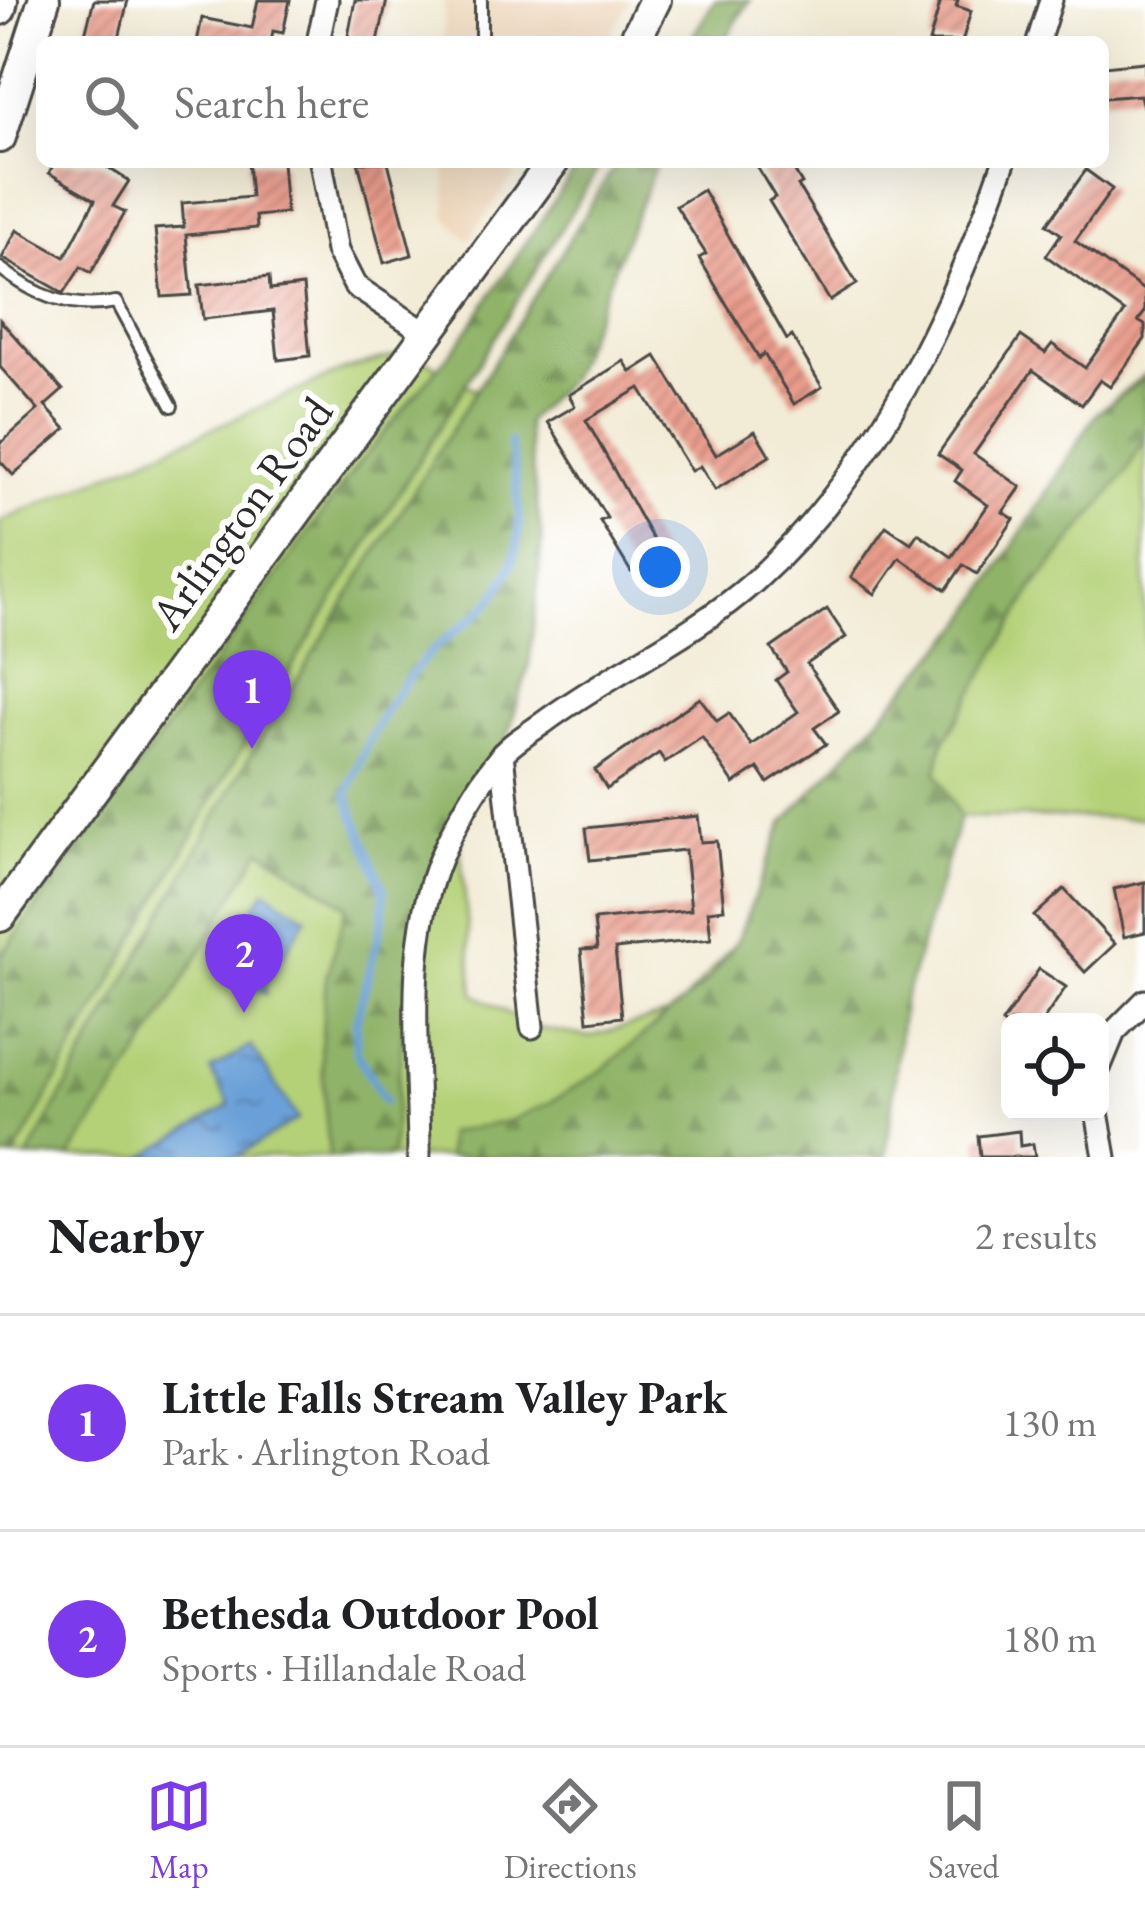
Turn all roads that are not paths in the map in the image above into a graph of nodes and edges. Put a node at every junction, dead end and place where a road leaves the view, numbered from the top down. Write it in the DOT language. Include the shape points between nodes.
graph roads {
  1 [pos="2,0"];
  2 [pos="326,0"];
  3 [pos="482,0"];
  4 [pos="656,0"];
  5 [pos="1051,0"];
  6 [pos="44,2"];
  7 [pos="0,10"];
  8 [pos="319,36"];
  9 [pos="481,36"];
  10 [pos="637,36"];
  11 [pos="1040,36"];
  12 [pos="0,137"];
  13 [pos="322,168"];
  14 [pos="549,168"];
  15 [pos="1002,168"];
  16 [pos="0,268"];
  17 [pos="426,333"];
  18 [pos="172,406"];
  19 [pos="502,754"];
  20 [pos="0,916"];
  21 [pos="1145,1001"];
  22 [pos="532,1027"];
  23 [pos="1109,1044"];
  24 [pos="1099,1121"];
  25 [pos="419,1157"];
  26 [pos="1105,1157"];
  1 -- 7 [label="main road"];
  2 -- 8 [label="street"];
  3 -- 9 [label="lane"];
  4 -- 10 [label="main road"];
  5 -- 11 [label="street"];
  6 -- 7 [label="street"];
  6 -- 12 [label="main road"];
  13 -- 17 [label="street" via="338,251 356,286"];
  14 -- 17 [label="main road, Arlington Road"];
  15 -- 19 [label="street" via="927,353 806,526 755,580 690,630"];
  16 -- 18 [label="lane" via="33,294 89,308 116,302"];
  17 -- 20 [label="main road, Arlington Road"];
  19 -- 22 [label="street"];
  19 -- 25 [label="street" via="430,886 419,973"];
  21 -- 23 [label="street"];
  24 -- 26 [label="street"];
}
